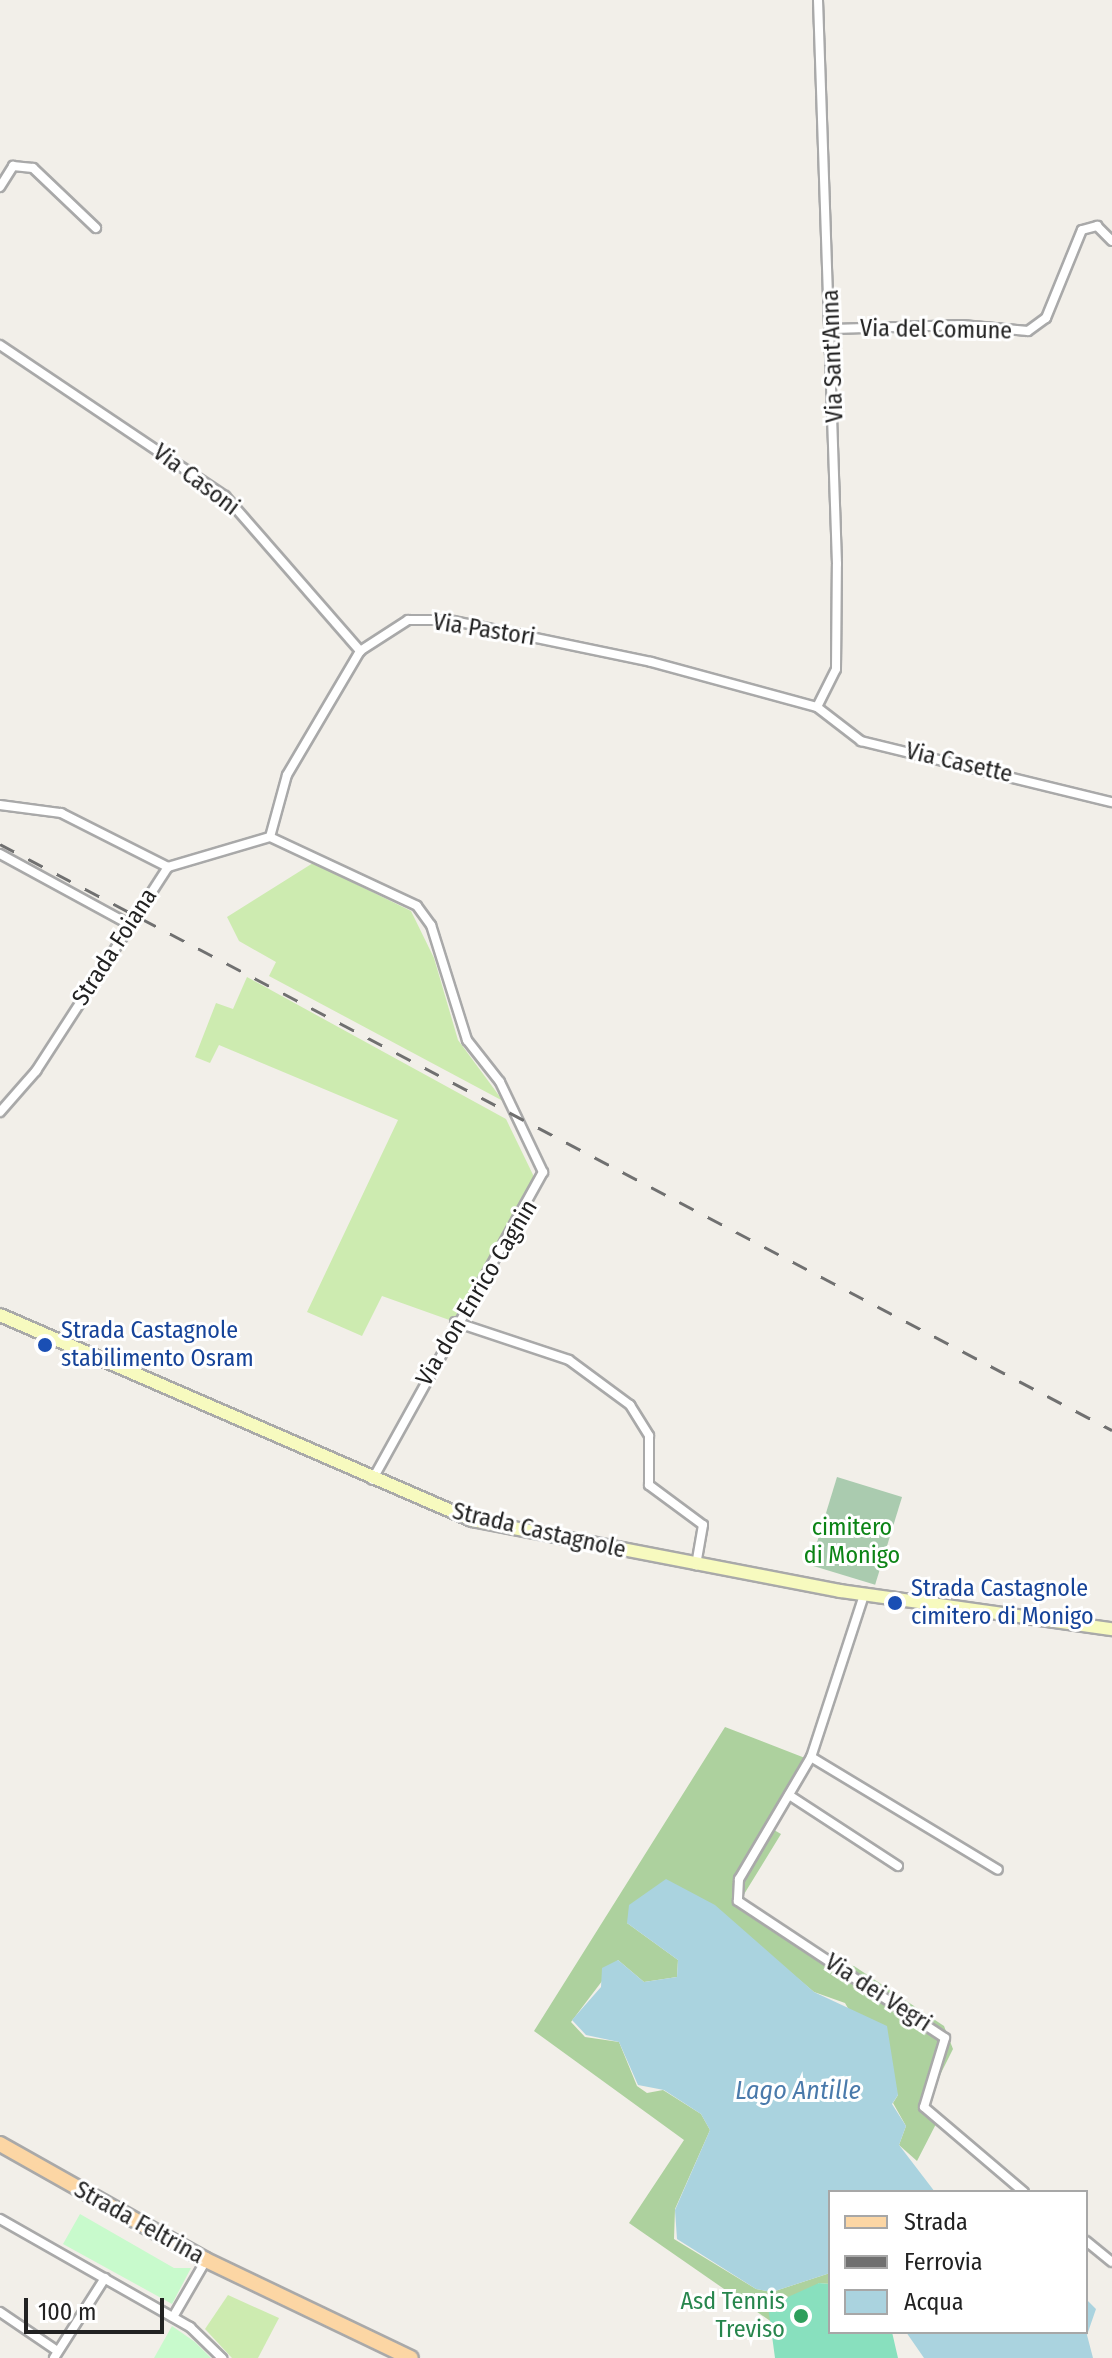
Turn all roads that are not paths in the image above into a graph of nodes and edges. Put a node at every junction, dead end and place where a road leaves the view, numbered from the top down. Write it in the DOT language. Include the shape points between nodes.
graph roads {
  1 [pos="818,0"];
  2 [pos="0,187"];
  3 [pos="96,228"];
  4 [pos="1112,241"];
  5 [pos="833,329"];
  6 [pos="0,345"];
  7 [pos="360,651"];
  8 [pos="817,707"];
  9 [pos="1112,802"];
  10 [pos="0,805"];
  11 [pos="270,837"];
  12 [pos="0,854"];
  13 [pos="168,867"];
  14 [pos="130,925"];
  15 [pos="0,1112"];
  16 [pos="0,1315"];
  17 [pos="455,1322"];
  18 [pos="372,1480"];
  19 [pos="696,1565"];
  20 [pos="864,1595"];
  21 [pos="1112,1629"];
  22 [pos="811,1757"];
  23 [pos="789,1795"];
  24 [pos="898,1866"];
  25 [pos="998,1870"];
  26 [pos="0,2144"];
  27 [pos="1022,2190"];
  28 [pos="0,2219"];
  29 [pos="1088,2243"];
  30 [pos="206,2260"];
  31 [pos="1112,2262"];
  32 [pos="105,2278"];
  33 [pos="0,2312"];
  34 [pos="173,2317"];
  35 [pos="55,2354"];
  36 [pos="222,2358"];
  37 [pos="411,2358"];
  1 -- 5 [label="street, Via Sant'Anna"];
  2 -- 3 [label="street" via="13,166 33,168"];
  4 -- 5 [label="street, Via del Comune" via="1097,226 1082,230 1046,318 1028,331 962,325"];
  5 -- 8 [label="street, Via Sant'Anna" via="836,669"];
  6 -- 7 [label="street, Via Casoni" via="225,496"];
  7 -- 8 [label="street, Via Pastori" via="408,620 449,620"];
  7 -- 11 [label="street, Via Pastori" via="287,775"];
  8 -- 9 [label="street, Via Casette" via="861,741"];
  10 -- 13 [label="street" via="61,813"];
  11 -- 13 [label="street, Strada Foiana"];
  11 -- 17 [label="street, Via don Enrico Cagnin" via="417,906 431,925 467,1040 500,1082 540,1163 541,1184"];
  12 -- 14 [label="street"];
  13 -- 14 [label="street, Strada Foiana"];
  14 -- 15 [label="street, Strada Foiana" via="36,1071"];
  16 -- 18 [label="main road, Strada Castagnole"];
  17 -- 18 [label="street, Via don Enrico Cagnin"];
  17 -- 19 [label="street" via="569,1360 630,1405 649,1436 649,1485 703,1525"];
  18 -- 19 [label="main road, Strada Castagnole" via="472,1520"];
  19 -- 20 [label="main road, Strada Castagnole"];
  20 -- 21 [label="main road, Strada Castagnole"];
  20 -- 22 [label="street, Via dei Vegri"];
  22 -- 23 [label="street, Via dei Vegri"];
  22 -- 25 [label="street"];
  23 -- 24 [label="street"];
  23 -- 27 [label="street, Via dei Vegri" via="739,1879 738,1901 945,2038 924,2107"];
  26 -- 30 [label="main road, Strada Feltrina"];
  28 -- 32 [label="street"];
  29 -- 31 [label="street"];
  30 -- 34 [label="street"];
  30 -- 37 [label="main road, Strada Feltrina"];
  32 -- 34 [label="street"];
  32 -- 35 [label="street"];
  33 -- 35 [label="street"];
  34 -- 36 [label="street"];
}
